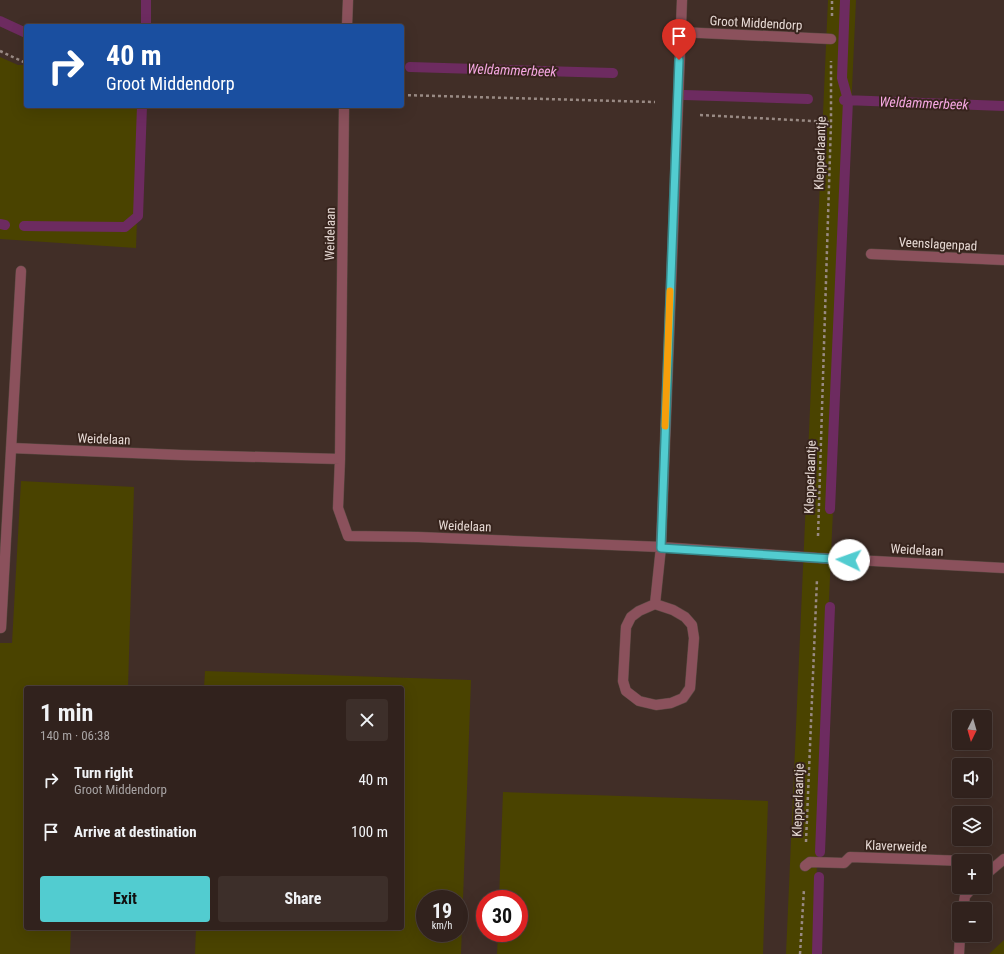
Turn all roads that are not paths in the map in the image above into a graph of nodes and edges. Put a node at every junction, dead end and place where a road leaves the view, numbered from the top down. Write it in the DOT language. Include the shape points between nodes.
graph roads {
  1 [pos="348,0"];
  2 [pos="682,0"];
  3 [pos="347,24"];
  4 [pos="680,32"];
  5 [pos="831,39"];
  6 [pos="344,108"];
  7 [pos="871,254"];
  8 [pos="1004,260"];
  9 [pos="21,271"];
  10 [pos="11,448"];
  11 [pos="340,459"];
  12 [pos="661,548"];
  13 [pos="1004,568"];
  14 [pos="655,604"];
  15 [pos="1,628"];
  16 [pos="1004,859"];
  17 [pos="952,861"];
  18 [pos="805,866"];
  19 [pos="992,868"];
  20 [pos="960,942"];
  21 [pos="960,954"];
  1 -- 3 [label="street"];
  2 -- 4 [label="street"];
  4 -- 5 [label="street, Groot Middendorp"];
  4 -- 12 [label="street"];
  6 -- 11 [label="street, Weidelaan"];
  7 -- 8 [label="street, Veenslagenpad"];
  9 -- 10 [label="street"];
  10 -- 11 [label="street, Weidelaan"];
  10 -- 15 [label="street"];
  11 -- 12 [label="street, Weidelaan" via="338,508 348,536"];
  12 -- 13 [label="street, Weidelaan"];
  12 -- 14 [label="street"];
  14 -- 14 [label="street" via="684,617 692,625 694,638 690,688 683,698 656,705 639,700 626,691 623,681 626,627 639,611"];
  16 -- 19 [label="street"];
  17 -- 18 [label="street, Klaverweide" via="850,857 844,863 810,862"];
  20 -- 21 [label="street"];
}
